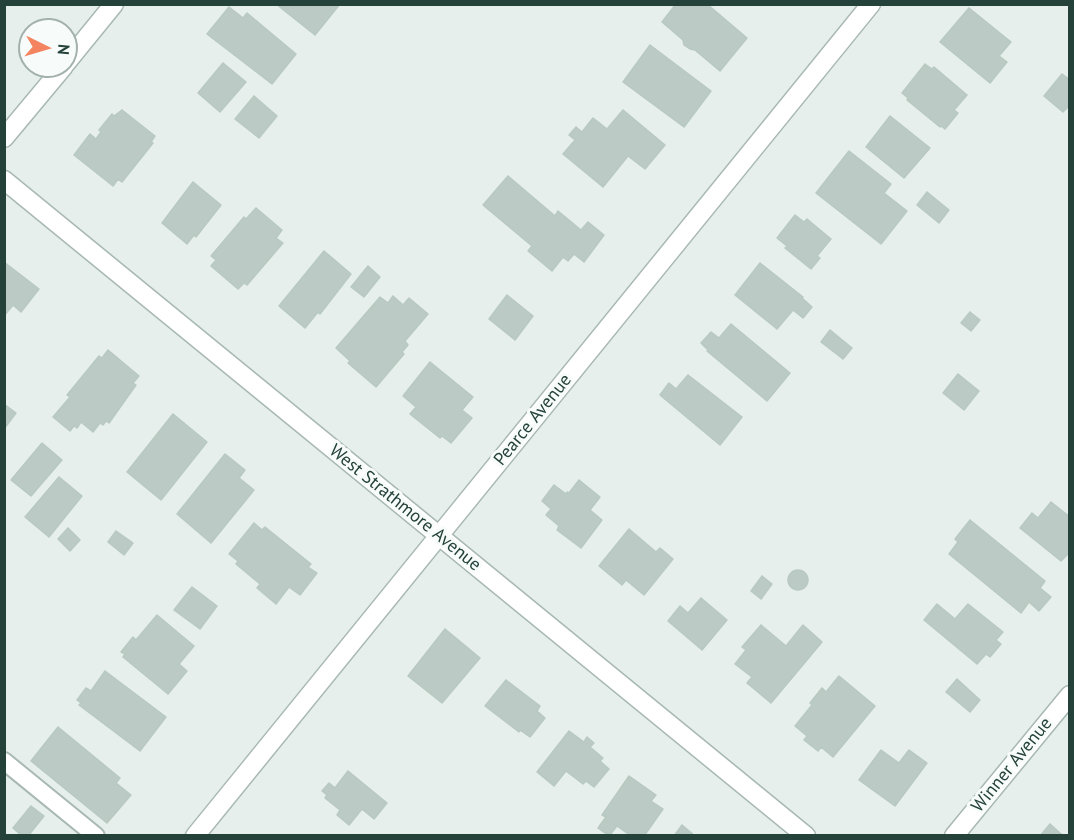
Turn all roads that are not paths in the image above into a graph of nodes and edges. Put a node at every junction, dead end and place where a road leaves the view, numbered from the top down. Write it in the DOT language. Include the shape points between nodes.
graph roads {
  1 [pos="114,4"];
  2 [pos="871,4"];
  3 [pos="78,49"];
  4 [pos="54,78"];
  5 [pos="4,138"];
  6 [pos="4,180"];
  7 [pos="440,536"];
  8 [pos="1070,695"];
  9 [pos="4,761"];
  10 [pos="96,836"];
  11 [pos="195,836"];
  12 [pos="806,836"];
  13 [pos="954,836"];
  1 -- 3 [label="street"];
  2 -- 7 [label="street, Pearce Avenue"];
  4 -- 5 [label="street"];
  6 -- 7 [label="street, West Strathmore Avenue"];
  7 -- 11 [label="street, Pearce Avenue"];
  7 -- 12 [label="street, West Strathmore Avenue"];
  8 -- 13 [label="street, Winner Avenue"];
  9 -- 10 [label="lane"];
}
